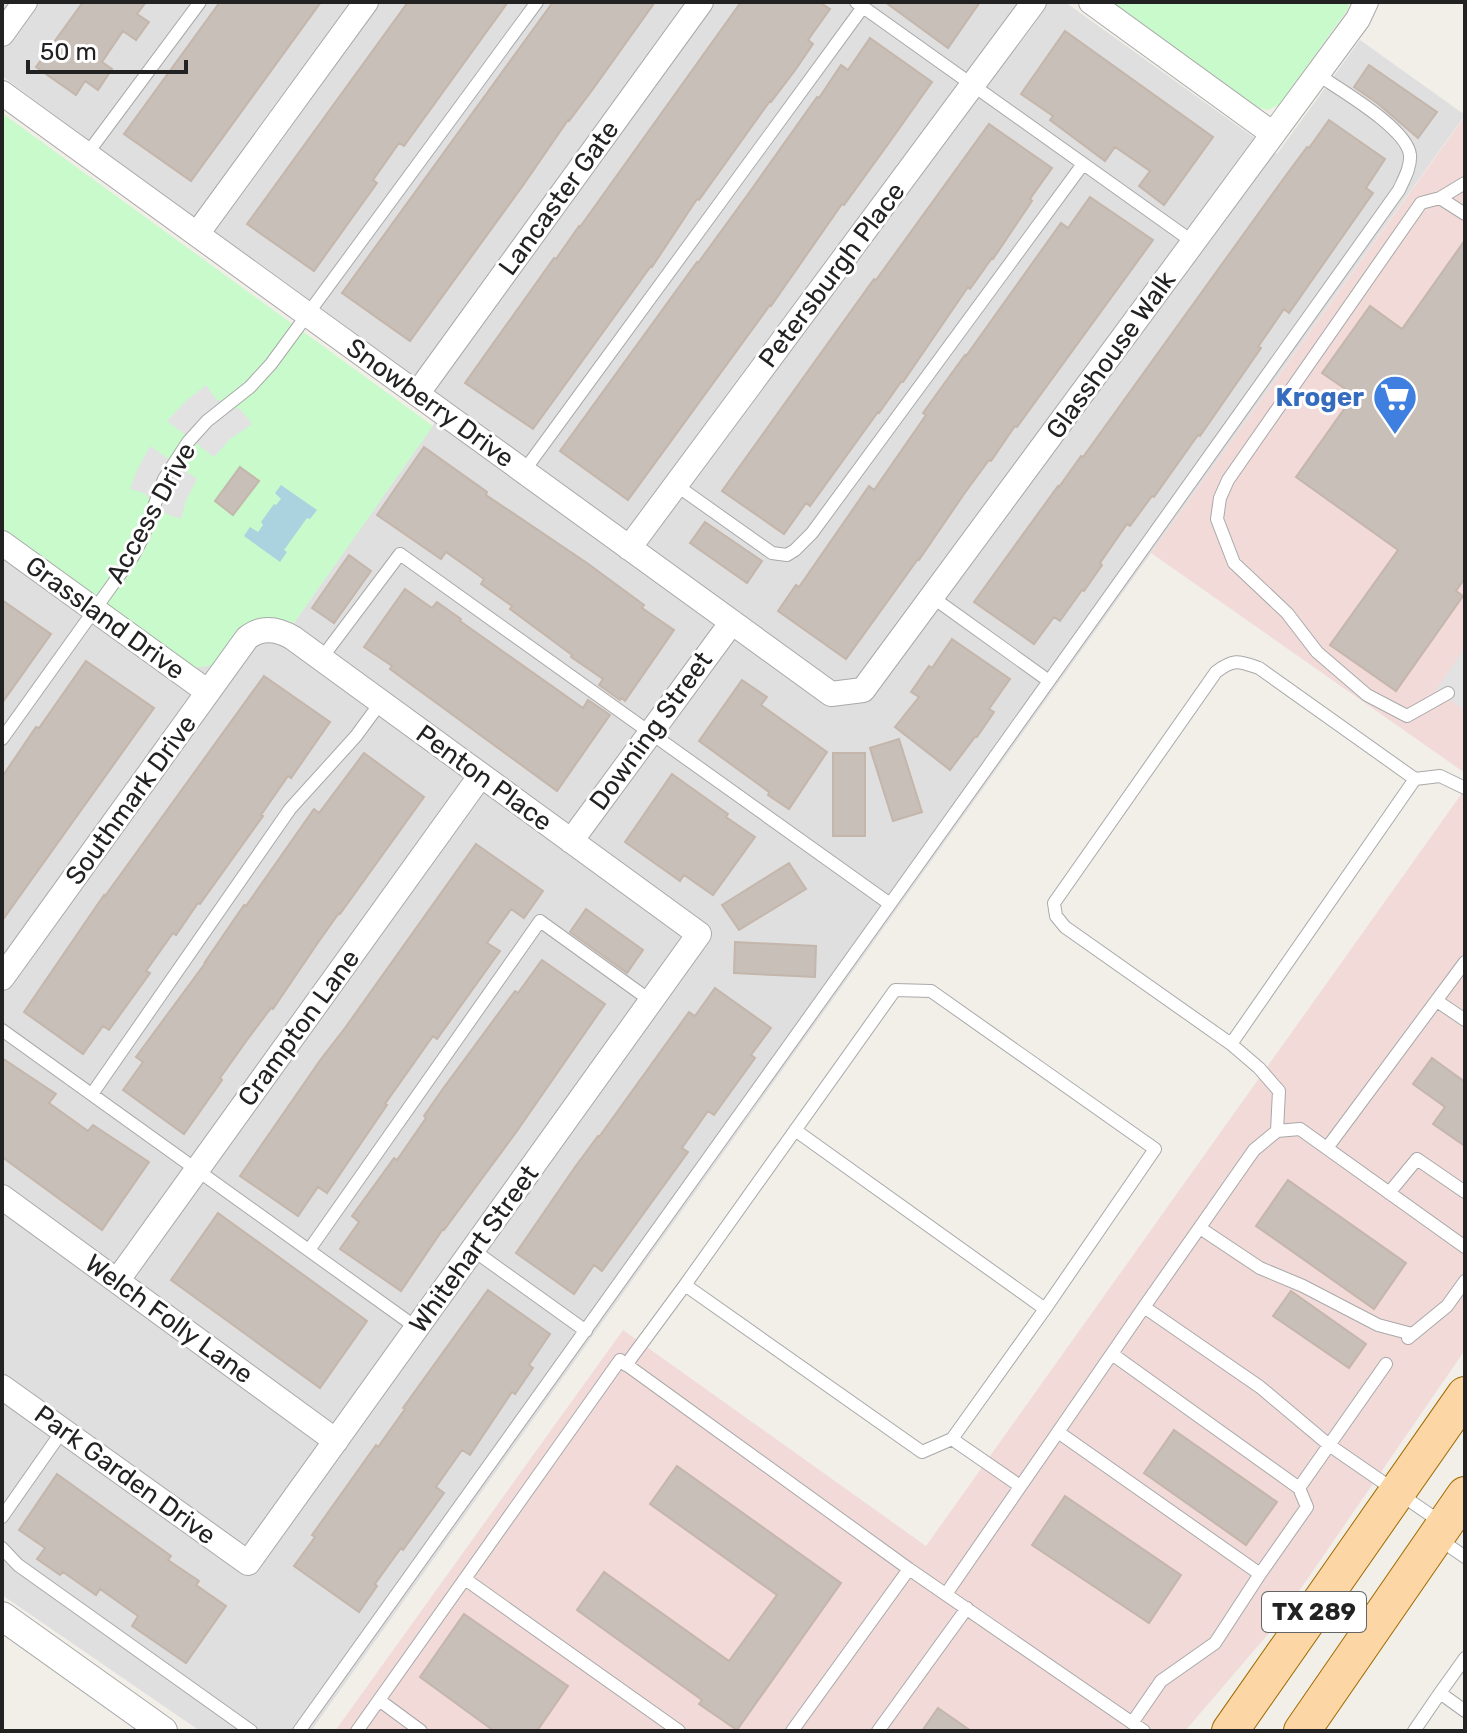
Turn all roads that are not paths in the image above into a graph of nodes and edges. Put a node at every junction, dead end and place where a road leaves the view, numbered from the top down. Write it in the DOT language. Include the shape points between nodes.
graph roads {
  1 [pos="25,2"];
  2 [pos="200,2"];
  3 [pos="366,2"];
  4 [pos="537,2"];
  5 [pos="701,2"];
  6 [pos="1034,2"];
  7 [pos="1091,2"];
  8 [pos="860,4"];
  9 [pos="1362,10"];
  10 [pos="2,34"];
  11 [pos="1317,74"];
  12 [pos="972,85"];
  13 [pos="2,93"];
  14 [pos="1273,134"];
  15 [pos="87,154"];
  16 [pos="1083,164"];
  17 [pos="1465,183"];
  18 [pos="1440,198"];
  19 [pos="1465,214"];
  20 [pos="197,234"];
  21 [pos="1193,242"];
  22 [pos="307,314"];
  23 [pos="417,394"];
  24 [pos="524,471"];
  25 [pos="676,485"];
  26 [pos="2,543"];
  27 [pos="629,548"];
  28 [pos="932,597"];
  29 [pos="95,611"];
  30 [pos="732,622"];
  31 [pos="266,630"];
  32 [pos="321,659"];
  33 [pos="1049,681"];
  34 [pos="863,690"];
  35 [pos="208,692"];
  36 [pos="1448,693"];
  37 [pos="381,702"];
  38 [pos="651,733"];
  39 [pos="2,739"];
  40 [pos="481,775"];
  41 [pos="1415,779"];
  42 [pos="1465,788"];
  43 [pos="571,841"];
  44 [pos="890,904"];
  45 [pos="699,934"];
  46 [pos="1465,962"];
  47 [pos="2,978"];
  48 [pos="651,1001"];
  49 [pos="1437,1001"];
  50 [pos="1465,1020"];
  51 [pos="2,1030"];
  52 [pos="1231,1044"];
  53 [pos="92,1094"];
  54 [pos="795,1130"];
  55 [pos="1277,1131"];
  56 [pos="1327,1148"];
  57 [pos="198,1170"];
  58 [pos="1465,1192"];
  59 [pos="1389,1193"];
  60 [pos="2,1197"];
  61 [pos="1200,1228"];
  62 [pos="1463,1241"];
  63 [pos="309,1250"];
  64 [pos="473,1250"];
  65 [pos="117,1281"];
  66 [pos="1465,1281"];
  67 [pos="685,1285"];
  68 [pos="1144,1307"];
  69 [pos="1045,1309"];
  70 [pos="417,1328"];
  71 [pos="586,1331"];
  72 [pos="1112,1354"];
  73 [pos="1386,1364"];
  74 [pos="626,1365"];
  75 [pos="2,1387"];
  76 [pos="1465,1395"];
  77 [pos="63,1430"];
  78 [pos="1058,1432"];
  79 [pos="952,1439"];
  80 [pos="336,1441"];
  81 [pos="1329,1445"];
  82 [pos="1020,1486"];
  83 [pos="1299,1488"];
  84 [pos="1398,1493"];
  85 [pos="1453,1515"];
  86 [pos="2,1517"];
  87 [pos="2,1548"];
  88 [pos="1465,1557"];
  89 [pos="248,1563"];
  90 [pos="909,1569"];
  91 [pos="1260,1574"];
  92 [pos="465,1579"];
  93 [pos="946,1594"];
  94 [pos="967,1608"];
  95 [pos="2,1616"];
  96 [pos="1465,1658"];
  97 [pos="1440,1693"];
  98 [pos="379,1700"];
  99 [pos="1465,1711"];
  100 [pos="1132,1723"];
  101 [pos="163,1731"];
  102 [pos="251,1731"];
  103 [pos="299,1731"];
  104 [pos="357,1731"];
  105 [pos="421,1731"];
  106 [pos="679,1731"];
  107 [pos="792,1731"];
  108 [pos="878,1731"];
  109 [pos="1144,1731"];
  110 [pos="1230,1731"];
  111 [pos="1302,1731"];
  112 [pos="1414,1731"];
  1 -- 10 [label="street"];
  2 -- 15 [label="lane"];
  3 -- 20 [label="street"];
  4 -- 22 [label="lane, Access Drive"];
  5 -- 23 [label="street, Lancaster Gate"];
  6 -- 12 [label="street, Petersburgh Place"];
  7 -- 14 [label="street"];
  8 -- 12 [label="lane"];
  8 -- 24 [label="lane"];
  9 -- 11 [label="street, Glasshouse Walk"];
  11 -- 14 [label="street, Glasshouse Walk"];
  11 -- 33 [label="lane" via="1397,132 1407,144 1407,173"];
  12 -- 16 [label="lane"];
  12 -- 25 [label="street, Petersburgh Place"];
  13 -- 15 [label="street, Snowberry Drive"];
  14 -- 21 [label="street, Glasshouse Walk"];
  15 -- 20 [label="street, Snowberry Drive"];
  16 -- 21 [label="lane"];
  16 -- 25 [label="lane" via="795,550 772,553"];
  17 -- 18 [label="lane"];
  18 -- 19 [label="lane"];
  18 -- 36 [label="lane" via="1421,203 1228,480 1217,519 1234,563 1287,613 1317,652 1367,695 1407,716"];
  20 -- 22 [label="street, Snowberry Drive"];
  21 -- 28 [label="street, Glasshouse Walk"];
  22 -- 23 [label="street, Snowberry Drive"];
  22 -- 29 [label="lane, Access Drive" via="261,377 207,421 173,462 143,537"];
  23 -- 24 [label="street, Snowberry Drive"];
  24 -- 27 [label="street, Snowberry Drive"];
  25 -- 27 [label="street, Petersburgh Place"];
  26 -- 29 [label="street, Grassland Drive"];
  27 -- 30 [label="street, Snowberry Drive"];
  28 -- 33 [label="lane"];
  28 -- 34 [label="street, Glasshouse Walk"];
  29 -- 35 [label="street, Grassland Drive"];
  29 -- 39 [label="lane, Access Drive"];
  30 -- 34 [label="street, Snowberry Drive" via="831,694"];
  30 -- 38 [label="street, Downing Street"];
  31 -- 32 [label="street, Penton Place" via="288,635"];
  31 -- 35 [label="street, Southmark Drive" via="247,638"];
  32 -- 37 [label="street, Penton Place"];
  32 -- 38 [label="lane" via="400,554"];
  33 -- 44 [label="lane"];
  35 -- 47 [label="street, Southmark Drive"];
  37 -- 40 [label="street, Penton Place"];
  37 -- 53 [label="lane" via="290,809"];
  38 -- 43 [label="street, Downing Street"];
  38 -- 44 [label="lane"];
  40 -- 43 [label="street, Penton Place"];
  40 -- 57 [label="street, Crampton Lane"];
  41 -- 42 [label="lane" via="1440,776"];
  41 -- 52 [label="lane"];
  41 -- 52 [label="lane" via="1259,668 1239,661 1225,665 1054,903 1065,927"];
  43 -- 45 [label="street, Penton Place"];
  44 -- 71 [label="lane"];
  45 -- 48 [label="street, Whitehart Street"];
  46 -- 49 [label="lane"];
  48 -- 63 [label="lane" via="540,921"];
  48 -- 64 [label="street, Whitehart Street"];
  49 -- 50 [label="lane"];
  49 -- 56 [label="lane"];
  51 -- 53 [label="lane"];
  52 -- 55 [label="lane" via="1279,1091"];
  53 -- 57 [label="lane"];
  54 -- 67 [label="lane"];
  54 -- 69 [label="lane"];
  54 -- 69 [label="lane" via="895,990 931,991 1155,1149"];
  55 -- 56 [label="lane" via="1300,1129"];
  55 -- 61 [label="lane" via="1254,1150"];
  56 -- 59 [label="lane"];
  57 -- 63 [label="lane"];
  57 -- 65 [label="street, Crampton Lane"];
  58 -- 59 [label="lane" via="1417,1159"];
  59 -- 62 [label="lane"];
  60 -- 65 [label="street, Welch Folly Lane"];
  61 -- 66 [label="lane" via="1260,1268 1408,1337 1447,1306"];
  61 -- 68 [label="lane"];
  63 -- 70 [label="lane"];
  64 -- 70 [label="street, Whitehart Street"];
  64 -- 71 [label="lane"];
  65 -- 80 [label="street, Welch Folly Lane"];
  67 -- 74 [label="lane"];
  67 -- 79 [label="lane" via="922,1452"];
  68 -- 72 [label="lane"];
  68 -- 81 [label="lane" via="1260,1387"];
  69 -- 79 [label="lane"];
  70 -- 80 [label="street, Whitehart Street"];
  71 -- 103 [label="lane"];
  72 -- 78 [label="lane"];
  72 -- 83 [label="lane"];
  73 -- 81 [label="lane"];
  74 -- 90 [label="lane"];
  74 -- 92 [label="lane" via="620,1360"];
  75 -- 77 [label="street, Park Garden Drive"];
  76 -- 84 [label="main road, TX 289"];
  77 -- 86 [label="lane"];
  77 -- 89 [label="street, Park Garden Drive"];
  78 -- 82 [label="lane"];
  78 -- 91 [label="lane"];
  79 -- 82 [label="lane"];
  80 -- 89 [label="street, Whitehart Street"];
  81 -- 83 [label="lane"];
  81 -- 84 [label="lane"];
  82 -- 93 [label="lane"];
  83 -- 91 [label="lane" via="1307,1507"];
  84 -- 85 [label="lane"];
  84 -- 110 [label="main road, TX 289"];
  85 -- 88 [label="lane"];
  85 -- 111 [label="main road, TX 289"];
  87 -- 102 [label="lane" via="18,1565"];
  90 -- 93 [label="lane"];
  90 -- 107 [label="lane"];
  91 -- 100 [label="lane" via="1215,1643 1161,1681"];
  92 -- 98 [label="lane"];
  92 -- 106 [label="lane"];
  93 -- 94 [label="lane"];
  94 -- 100 [label="lane"];
  94 -- 108 [label="lane"];
  95 -- 101 [label="street"];
  96 -- 97 [label="lane"];
  97 -- 99 [label="lane"];
  97 -- 112 [label="lane"];
  98 -- 104 [label="lane"];
  98 -- 105 [label="lane"];
  100 -- 109 [label="lane"];
}
